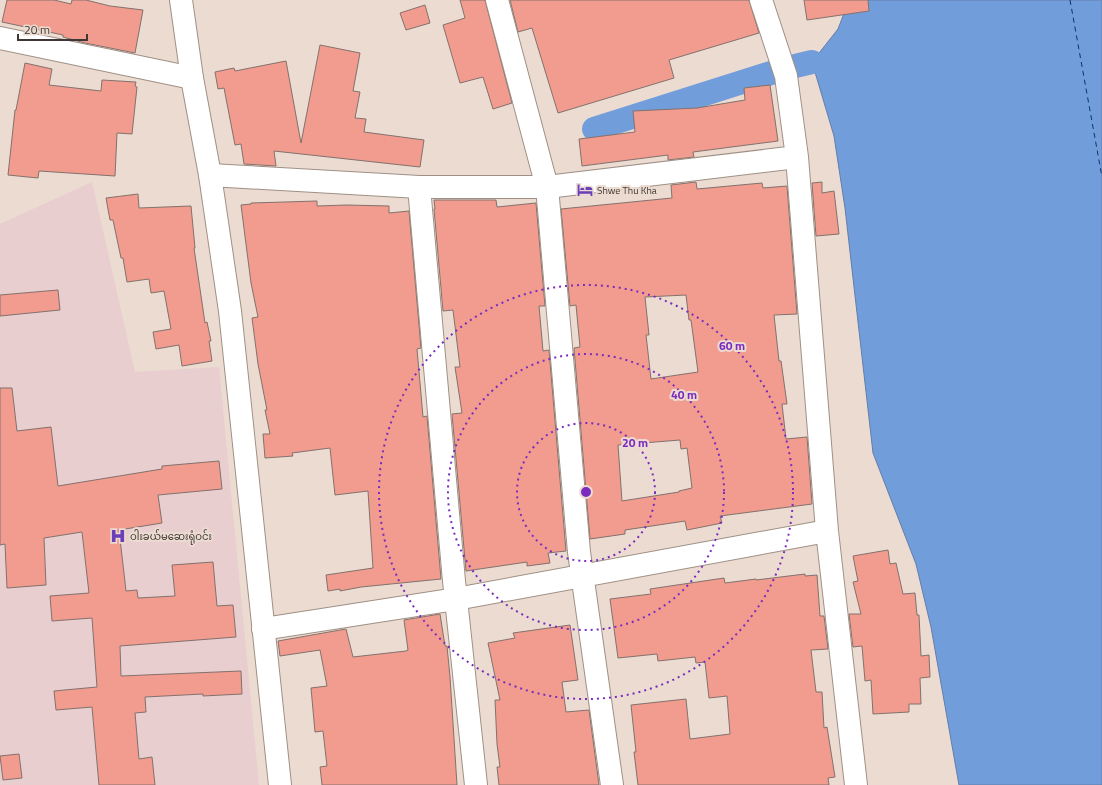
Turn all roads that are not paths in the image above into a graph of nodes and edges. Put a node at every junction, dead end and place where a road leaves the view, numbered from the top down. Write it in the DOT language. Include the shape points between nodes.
graph roads {
  1 [pos="181,0"];
  2 [pos="497,0"];
  3 [pos="761,0"];
  4 [pos="0,38"];
  5 [pos="192,78"];
  6 [pos="797,157"];
  7 [pos="210,175"];
  8 [pos="419,187"];
  9 [pos="547,187"];
  10 [pos="827,531"];
  11 [pos="583,576"];
  12 [pos="456,598"];
  13 [pos="263,629"];
  14 [pos="280,785"];
  15 [pos="476,785"];
  16 [pos="612,785"];
  17 [pos="856,785"];
  1 -- 5 [label="street"];
  2 -- 9 [label="street"];
  3 -- 6 [label="street" via="786,76"];
  4 -- 5 [label="street"];
  5 -- 7 [label="street"];
  6 -- 9 [label="street"];
  6 -- 10 [label="street"];
  7 -- 8 [label="street"];
  7 -- 13 [label="street" via="230,311"];
  8 -- 9 [label="street"];
  8 -- 12 [label="street"];
  9 -- 11 [label="street"];
  10 -- 11 [label="street"];
  10 -- 17 [label="street"];
  11 -- 12 [label="street"];
  11 -- 16 [label="street"];
  12 -- 13 [label="street"];
  12 -- 15 [label="street"];
  13 -- 14 [label="street"];
}
